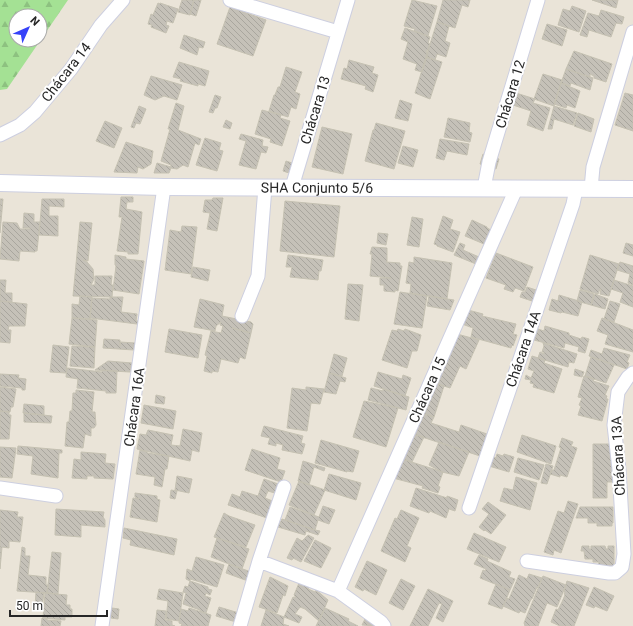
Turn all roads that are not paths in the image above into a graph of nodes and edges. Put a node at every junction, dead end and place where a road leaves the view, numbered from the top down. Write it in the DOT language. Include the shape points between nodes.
graph roads {
  1 [pos="123,0"];
  2 [pos="230,0"];
  3 [pos="348,0"];
  4 [pos="538,0"];
  5 [pos="254,3"];
  6 [pos="338,32"];
  7 [pos="633,32"];
  8 [pos="0,135"];
  9 [pos="0,184"];
  10 [pos="164,187"];
  11 [pos="265,187"];
  12 [pos="292,187"];
  13 [pos="484,188"];
  14 [pos="516,188"];
  15 [pos="584,189"];
  16 [pos="633,189"];
  17 [pos="242,316"];
  18 [pos="633,373"];
  19 [pos="284,487"];
  20 [pos="0,488"];
  21 [pos="56,496"];
  22 [pos="469,508"];
  23 [pos="260,561"];
  24 [pos="527,561"];
  25 [pos="338,591"];
  26 [pos="102,626"];
  27 [pos="240,626"];
  28 [pos="384,626"];
  1 -- 8 [label="street, Chácara 14" via="35,112 20,125"];
  2 -- 5 [label="street"];
  3 -- 6 [label="street, Chácara 13"];
  4 -- 13 [label="street, Chácara 12" via="489,162"];
  5 -- 6 [label="street"];
  6 -- 12 [label="street, Chácara 13"];
  7 -- 15 [label="street" via="593,167"];
  9 -- 10 [label="street, SHA Conjunto 5/6"];
  10 -- 11 [label="street, SHA Conjunto 5/6"];
  10 -- 26 [label="street, Chácara 16A"];
  11 -- 12 [label="street, SHA Conjunto 5/6"];
  11 -- 17 [label="street" via="258,276"];
  12 -- 13 [label="street, SHA Conjunto 5/6"];
  13 -- 14 [label="street, SHA Conjunto 5/6"];
  14 -- 15 [label="street, SHA Conjunto 5/6"];
  14 -- 25 [label="street, Chácara 15"];
  15 -- 16 [label="street, SHA Conjunto 5/6"];
  15 -- 22 [label="street, Chácara 14A" via="573,204"];
  18 -- 24 [label="street, Chácara 13A" via="618,392 614,425 624,554 622,567 609,573"];
  19 -- 23 [label="street"];
  20 -- 21 [label="street"];
  23 -- 25 [label="street"];
  23 -- 27 [label="street"];
  25 -- 28 [label="street"];
}
